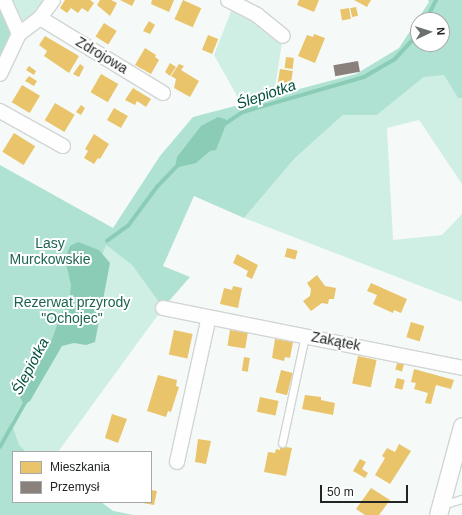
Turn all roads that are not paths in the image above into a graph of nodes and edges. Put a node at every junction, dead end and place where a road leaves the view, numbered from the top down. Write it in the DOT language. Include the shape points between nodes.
graph roads {
  1 [pos="4,0"];
  2 [pos="53,0"];
  3 [pos="228,0"];
  4 [pos="40,18"];
  5 [pos="19,34"];
  6 [pos="283,36"];
  7 [pos="0,74"];
  8 [pos="163,93"];
  9 [pos="0,110"];
  10 [pos="62,146"];
  11 [pos="163,308"];
  12 [pos="209,317"];
  13 [pos="305,335"];
  14 [pos="462,368"];
  15 [pos="462,428"];
  16 [pos="282,443"];
  17 [pos="178,462"];
  18 [pos="462,499"];
  19 [pos="439,510"];
  1 -- 5 [label="street"];
  2 -- 4 [label="street"];
  3 -- 6 [label="street" via="257,15"];
  4 -- 5 [label="street"];
  4 -- 8 [label="street, Zdrojowa"];
  5 -- 7 [label="street"];
  9 -- 10 [label="street"];
  11 -- 12 [label="street, Zakątek"];
  12 -- 13 [label="street, Zakątek"];
  12 -- 17 [label="street"];
  13 -- 14 [label="street, Zakątek"];
  13 -- 16 [label="lane"];
  15 -- 19 [label="street"];
  18 -- 19 [label="lane"];
}
